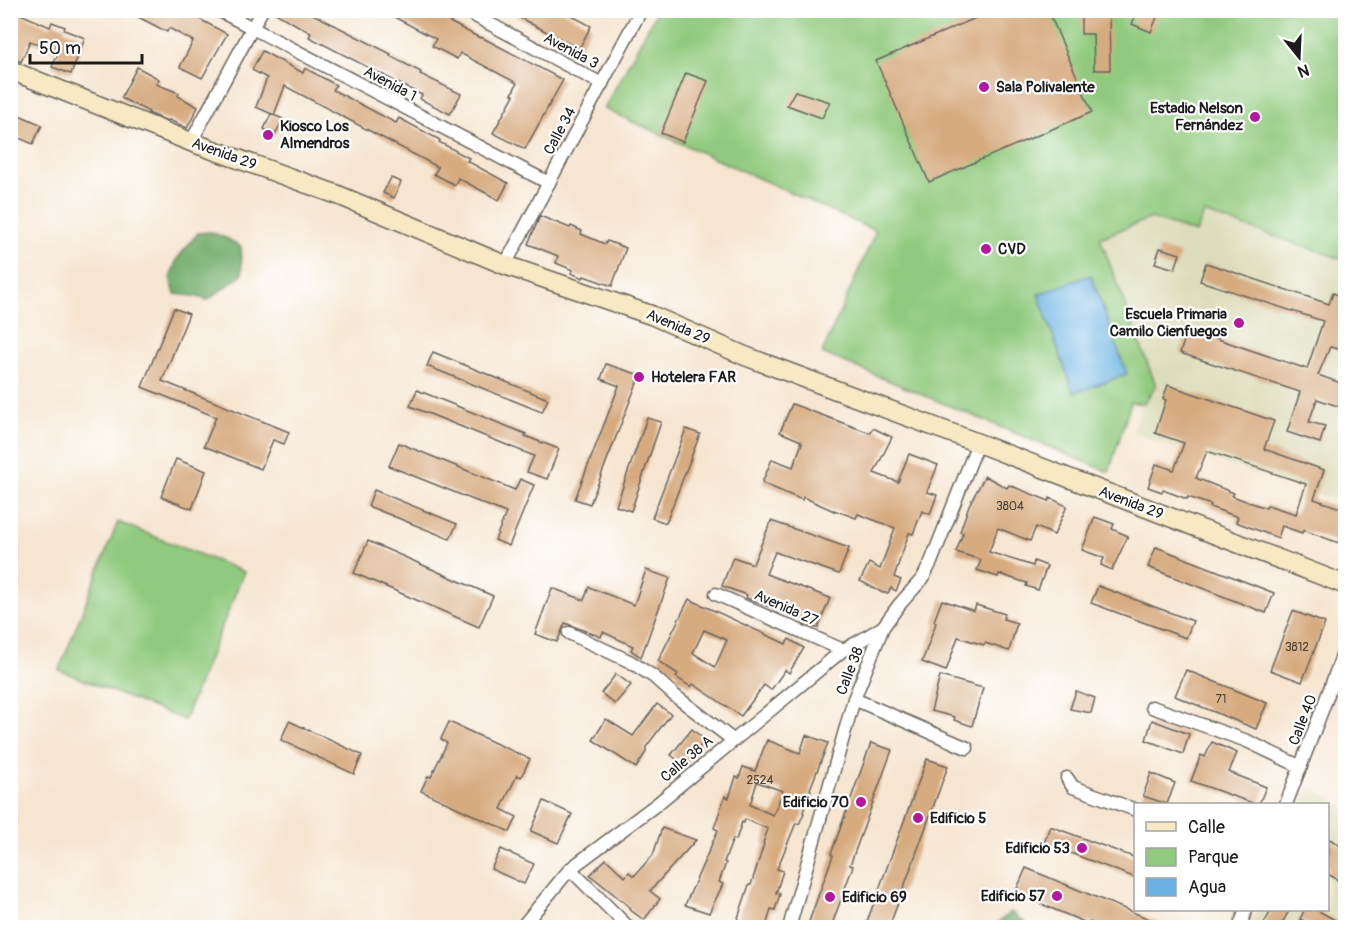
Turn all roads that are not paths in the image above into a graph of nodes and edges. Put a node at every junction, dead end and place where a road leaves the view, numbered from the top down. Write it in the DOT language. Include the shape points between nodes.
graph roads {
  1 [pos="218,10"];
  2 [pos="262,10"];
  3 [pos="464,10"];
  4 [pos="641,10"];
  5 [pos="253,29"];
  6 [pos="10,70"];
  7 [pos="602,84"];
  8 [pos="191,142"];
  9 [pos="549,183"];
  10 [pos="506,265"];
  11 [pos="978,443"];
  12 [pos="1346,585"];
  13 [pos="716,594"];
  14 [pos="884,627"];
  15 [pos="569,633"];
  16 [pos="1346,645"];
  17 [pos="843,650"];
  18 [pos="854,699"];
  19 [pos="1152,707"];
  20 [pos="733,740"];
  21 [pos="968,748"];
  22 [pos="1300,767"];
  23 [pos="1067,778"];
  24 [pos="1286,803"];
  25 [pos="1134,809"];
  26 [pos="570,869"];
  27 [pos="1245,911"];
  28 [pos="521,927"];
  29 [pos="629,927"];
  30 [pos="789,927"];
  31 [pos="1239,927"];
  1 -- 5 [label="street, Avenida 1"];
  2 -- 5 [label="street"];
  3 -- 7 [label="street, Avenida 3"];
  4 -- 7 [label="street, Calle 34"];
  5 -- 8 [label="street"];
  5 -- 9 [label="street, Avenida 1"];
  6 -- 8 [label="main road, Avenida 29"];
  7 -- 9 [label="street, Calle 34"];
  8 -- 10 [label="main road, Avenida 29" via="338,195"];
  9 -- 10 [label="street, Calle 34"];
  10 -- 11 [label="main road, Avenida 29" via="651,315 745,356"];
  11 -- 12 [label="main road, Avenida 29"];
  11 -- 14 [label="street, Calle 38" via="923,578"];
  13 -- 17 [label="street, Avenida 27"];
  14 -- 17 [label="street, Calle 38 A"];
  14 -- 18 [label="street, Calle 38"];
  15 -- 20 [label="street" via="654,677"];
  16 -- 22 [label="street, Calle 40"];
  17 -- 20 [label="street, Calle 38 A"];
  18 -- 21 [label="street"];
  18 -- 30 [label="street, Calle 38"];
  19 -- 22 [label="street" via="1247,741"];
  20 -- 26 [label="street, Calle 38 A" via="657,804"];
  22 -- 24 [label="street, Calle 40"];
  23 -- 25 [label="street" via="1073,787"];
  26 -- 28 [label="street, Calle 38 A"];
  26 -- 29 [label="street"];
  27 -- 31 [label="street"];
}
